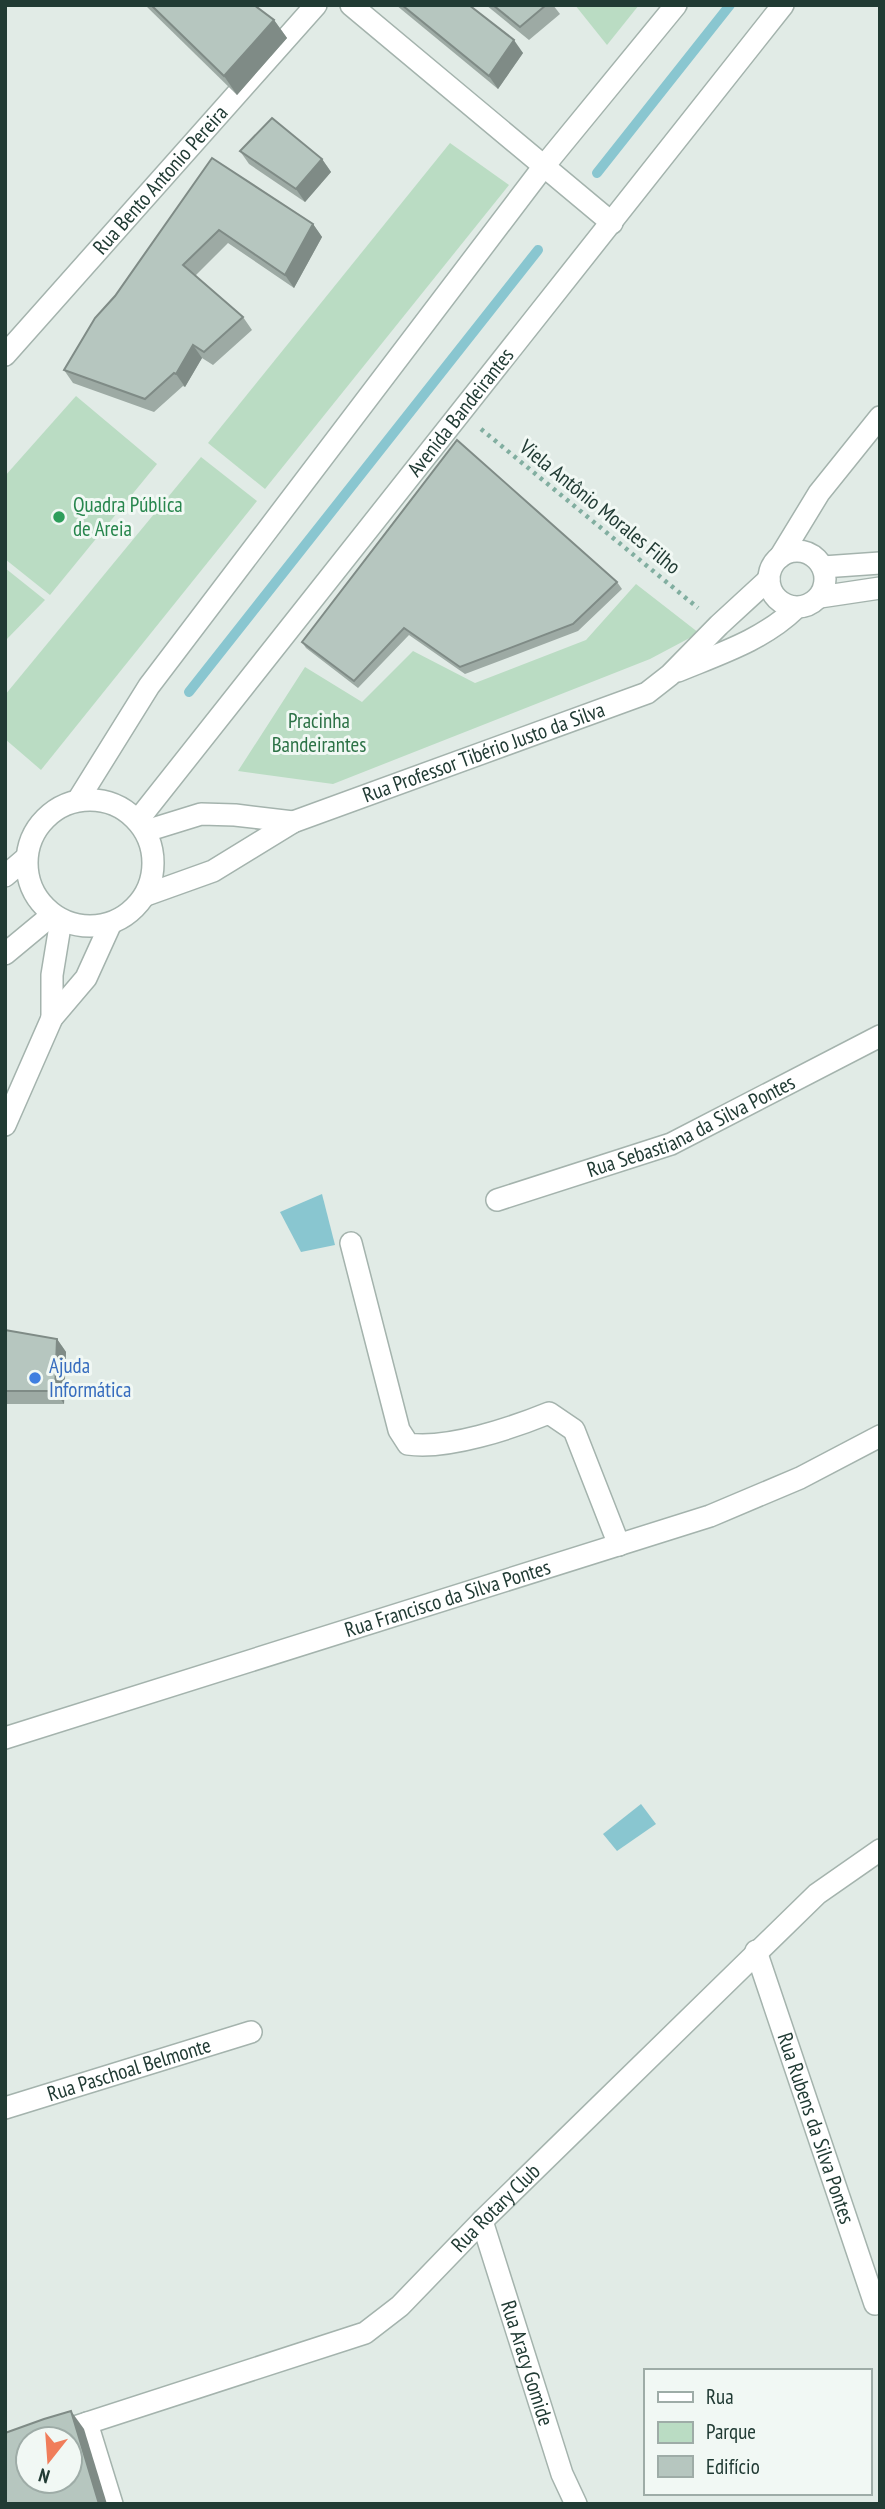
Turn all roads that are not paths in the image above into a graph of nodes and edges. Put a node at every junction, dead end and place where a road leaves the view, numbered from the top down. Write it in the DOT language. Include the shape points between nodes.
graph roads {
  1 [pos="316,5"];
  2 [pos="351,5"];
  3 [pos="676,5"];
  4 [pos="783,5"];
  5 [pos="544,166"];
  6 [pos="612,223"];
  7 [pos="5,355"];
  8 [pos="880,417"];
  9 [pos="780,557"];
  10 [pos="880,563"];
  11 [pos="823,567"];
  12 [pos="769,579"];
  13 [pos="880,588"];
  14 [pos="820,597"];
  15 [pos="795,609"];
  16 [pos="670,675"];
  17 [pos="78,800"];
  18 [pos="293,822"];
  19 [pos="142,825"];
  20 [pos="26,858"];
  21 [pos="5,876"];
  22 [pos="146,895"];
  23 [pos="56,917"];
  24 [pos="111,923"];
  25 [pos="5,954"];
  26 [pos="52,1018"];
  27 [pos="880,1036"];
  28 [pos="5,1125"];
  29 [pos="497,1200"];
  30 [pos="351,1243"];
  31 [pos="880,1436"];
  32 [pos="618,1545"];
  33 [pos="5,1738"];
  34 [pos="880,1850"];
  35 [pos="756,1951"];
  36 [pos="251,2032"];
  37 [pos="5,2108"];
  38 [pos="482,2221"];
  39 [pos="875,2304"];
  40 [pos="87,2423"];
  41 [pos="81,2425"];
  42 [pos="112,2504"];
  43 [pos="576,2504"];
  1 -- 7 [label="street, Rua Bento Antonio Pereira"];
  2 -- 5 [label="street"];
  3 -- 5 [label="street"];
  4 -- 6 [label="street, Avenida Bandeirantes"];
  5 -- 6 [label="street"];
  5 -- 17 [label="street" via="149,686"];
  6 -- 19 [label="street, Avenida Bandeirantes"];
  8 -- 9 [label="street, Rua Professor Tibério Justo da Silva" via="819,493"];
  9 -- 11 [label="street" via="804,552"];
  9 -- 12 [label="street, Rua Professor Tibério Justo da Silva"];
  10 -- 11 [label="street"];
  11 -- 14 [label="street" via="826,579"];
  12 -- 15 [label="street" via="776,596"];
  12 -- 16 [label="street, Rua Professor Tibério Justo da Silva"];
  13 -- 14 [label="street, Rua Professor Tibério Justo da Silva"];
  14 -- 15 [label="street, Rua Professor Tibério Justo da Silva"];
  15 -- 16 [label="street, Rua Professor Tibério Justo da Silva" via="752,640"];
  16 -- 18 [label="street, Rua Professor Tibério Justo da Silva" via="647,693"];
  17 -- 19 [label="street" via="110,802"];
  17 -- 20 [label="street" via="46,817 34,831"];
  18 -- 19 [label="street" via="201,814"];
  18 -- 22 [label="street" via="213,871"];
  19 -- 22 [label="street" via="153,852 153,874"];
  20 -- 21 [label="street"];
  20 -- 23 [label="street" via="28,879 37,899"];
  22 -- 24 [label="street" via="131,912"];
  23 -- 24 [label="street" via="94,927"];
  23 -- 25 [label="street"];
  23 -- 26 [label="street"];
  24 -- 26 [label="street" via="86,978"];
  26 -- 28 [label="street"];
  27 -- 29 [label="street, Rua Sebastiana da Silva Pontes" via="671,1144"];
  30 -- 32 [label="street" via="399,1430 408,1444 424,1447 507,1430 549,1413 574,1430"];
  31 -- 32 [label="street, Rua Francisco da Silva Pontes" via="800,1478 710,1516"];
  32 -- 33 [label="street, Rua Francisco da Silva Pontes"];
  34 -- 35 [label="street, Rua Rotary Club" via="817,1894"];
  35 -- 38 [label="street, Rua Rotary Club"];
  35 -- 39 [label="street, Rua Rubens da Silva Pontes"];
  36 -- 37 [label="street, Rua Paschoal Belmonte"];
  38 -- 40 [label="street, Rua Rotary Club" via="400,2306 365,2333"];
  38 -- 43 [label="street, Rua Aracy Gomide" via="562,2474"];
  40 -- 41 [label="street, Rua Rotary Club"];
  40 -- 42 [label="street"];
}
